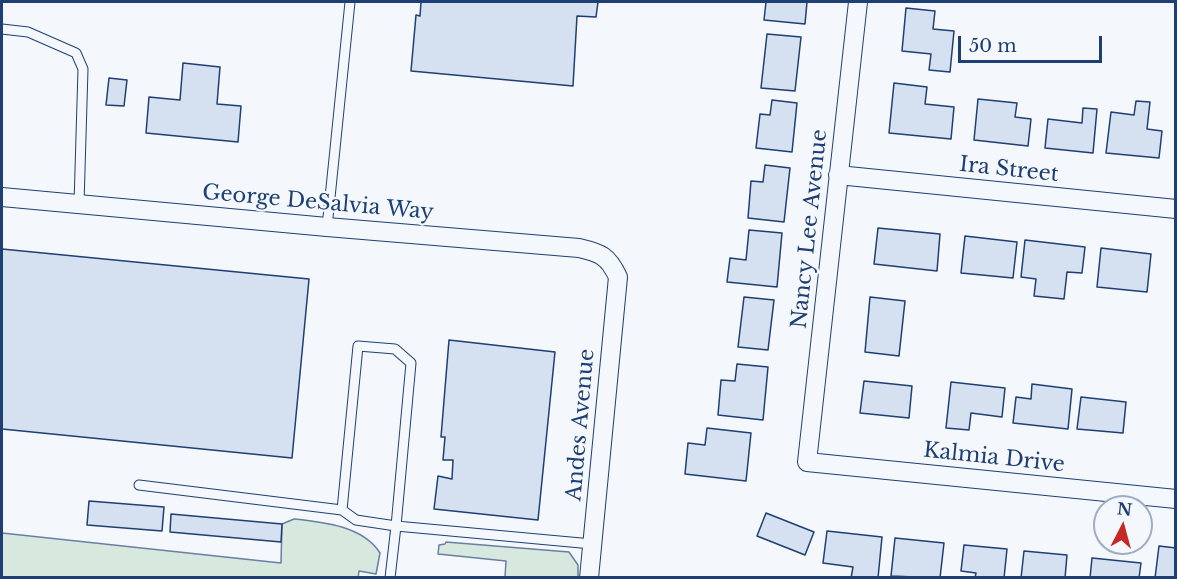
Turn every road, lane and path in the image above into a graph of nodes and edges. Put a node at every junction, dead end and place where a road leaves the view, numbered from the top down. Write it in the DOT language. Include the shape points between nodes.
graph roads {
  1 [pos="350,2"];
  2 [pos="858,2"];
  3 [pos="2,29"];
  4 [pos="838,175"];
  5 [pos="2,197"];
  6 [pos="79,204"];
  7 [pos="1176,209"];
  8 [pos="327,227"];
  9 [pos="618,277"];
  10 [pos="807,462"];
  11 [pos="139,485"];
  12 [pos="1176,499"];
  13 [pos="342,510"];
  14 [pos="396,526"];
  15 [pos="592,544"];
  16 [pos="390,578"];
  17 [pos="589,578"];
  1 -- 8 [label="lane"];
  2 -- 4 [label="street, Nancy Lee Avenue"];
  3 -- 6 [label="lane" via="28,32 76,53 83,69"];
  4 -- 7 [label="street, Ira Street"];
  4 -- 10 [label="street, Nancy Lee Avenue"];
  5 -- 6 [label="street, George DeSalvia Way"];
  6 -- 8 [label="street, George DeSalvia Way"];
  8 -- 9 [label="street, George DeSalvia Way" via="579,248 598,252 611,263"];
  9 -- 15 [label="street, Andes Avenue"];
  10 -- 12 [label="street, Kalmia Drive"];
  11 -- 13 [label="lane"];
  13 -- 14 [label="lane" via="356,520"];
  13 -- 14 [label="lane" via="358,346 395,349 411,363"];
  14 -- 15 [label="lane"];
  14 -- 16 [label="lane"];
  15 -- 17 [label="street, Andes Avenue"];
}
